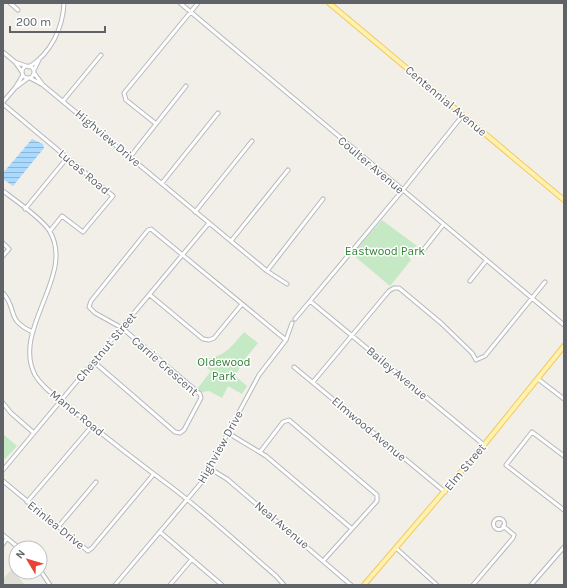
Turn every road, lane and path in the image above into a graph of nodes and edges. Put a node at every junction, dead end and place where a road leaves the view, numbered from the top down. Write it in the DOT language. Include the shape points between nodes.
graph roads {
  1 [pos="10,3"];
  2 [pos="64,3"];
  3 [pos="180,3"];
  4 [pos="198,3"];
  5 [pos="329,3"];
  6 [pos="18,10"];
  7 [pos="191,12"];
  8 [pos="3,52"];
  9 [pos="101,55"];
  10 [pos="40,58"];
  11 [pos="15,62"];
  12 [pos="28,67"];
  13 [pos="34,72"];
  14 [pos="23,73"];
  15 [pos="29,78"];
  16 [pos="43,85"];
  17 [pos="186,86"];
  18 [pos="15,88"];
  19 [pos="63,101"];
  20 [pos="3,103"];
  21 [pos="218,113"];
  22 [pos="463,115"];
  23 [pos="156,123"];
  24 [pos="252,141"];
  25 [pos="130,157"];
  26 [pos="67,158"];
  27 [pos="288,170"];
  28 [pos="162,183"];
  29 [pos="3,191"];
  30 [pos="402,191"];
  31 [pos="323,199"];
  32 [pos="564,200"];
  33 [pos="25,209"];
  34 [pos="195,212"];
  35 [pos="209,223"];
  36 [pos="443,225"];
  37 [pos="50,231"];
  38 [pos="231,241"];
  39 [pos="3,243"];
  40 [pos="414,254"];
  41 [pos="183,255"];
  42 [pos="3,256"];
  43 [pos="486,261"];
  44 [pos="266,271"];
  45 [pos="470,281"];
  46 [pos="545,282"];
  47 [pos="287,284"];
  48 [pos="3,293"];
  49 [pos="150,295"];
  50 [pos="532,298"];
  51 [pos="310,302"];
  52 [pos="242,304"];
  53 [pos="295,319"];
  54 [pos="292,323"];
  55 [pos="564,325"];
  56 [pos="122,328"];
  57 [pos="33,332"];
  58 [pos="352,336"];
  59 [pos="286,340"];
  60 [pos="564,346"];
  61 [pos="94,362"];
  62 [pos="294,367"];
  63 [pos="538,379"];
  64 [pos="313,382"];
  65 [pos="564,399"];
  66 [pos="61,400"];
  67 [pos="3,403"];
  68 [pos="92,426"];
  69 [pos="34,433"];
  70 [pos="228,433"];
  71 [pos="484,445"];
  72 [pos="260,452"];
  73 [pos="564,456"];
  74 [pos="209,468"];
  75 [pos="3,470"];
  76 [pos="153,475"];
  77 [pos="3,481"];
  78 [pos="96,482"];
  79 [pos="445,492"];
  80 [pos="187,500"];
  81 [pos="27,502"];
  82 [pos="564,510"];
  83 [pos="503,526"];
  84 [pos="58,527"];
  85 [pos="351,528"];
  86 [pos="160,532"];
  87 [pos="3,535"];
  88 [pos="7,538"];
  89 [pos="9,540"];
  90 [pos="3,544"];
  91 [pos="564,547"];
  92 [pos="396,548"];
  93 [pos="192,559"];
  94 [pos="324,560"];
  95 [pos="115,585"];
  96 [pos="170,585"];
  97 [pos="222,585"];
  98 [pos="284,585"];
  99 [pos="351,585"];
  100 [pos="364,585"];
  101 [pos="437,585"];
  102 [pos="473,585"];
  103 [pos="531,585"];
  1 -- 6 [label="street"];
  2 -- 10 [label="street" via="59,32"];
  3 -- 7 [label="street, Coulter Avenue"];
  4 -- 7 [label="street"];
  5 -- 22 [label="main road, Centennial Avenue"];
  7 -- 23 [label="street" via="124,93 126,100"];
  7 -- 30 [label="street, Coulter Avenue"];
  8 -- 11 [label="street"];
  9 -- 19 [label="street"];
  10 -- 12 [label="street"];
  10 -- 13 [label="street"];
  11 -- 12 [label="street"];
  11 -- 14 [label="street"];
  12 -- 13 [label="street, Highview Drive"];
  12 -- 14 [label="street"];
  13 -- 15 [label="street"];
  13 -- 16 [label="street, Highview Drive"];
  14 -- 15 [label="street, Highview Drive"];
  14 -- 18 [label="street"];
  15 -- 16 [label="street, Highview Drive"];
  15 -- 18 [label="street"];
  16 -- 19 [label="street, Highview Drive"];
  17 -- 23 [label="street"];
  18 -- 20 [label="street"];
  19 -- 25 [label="street, Highview Drive"];
  20 -- 26 [label="street, Lucas Road"];
  21 -- 28 [label="street"];
  22 -- 30 [label="street"];
  22 -- 32 [label="main road, Centennial Avenue"];
  23 -- 25 [label="street"];
  24 -- 34 [label="street"];
  25 -- 28 [label="street, Highview Drive"];
  26 -- 33 [label="street"];
  26 -- 37 [label="street, Lucas Road" via="113,196 83,232 62,216"];
  27 -- 38 [label="street"];
  28 -- 34 [label="street, Highview Drive"];
  29 -- 33 [label="street"];
  30 -- 36 [label="street, Coulter Avenue"];
  30 -- 51 [label="street"];
  31 -- 44 [label="street"];
  33 -- 37 [label="street"];
  34 -- 35 [label="street, Highview Drive"];
  35 -- 38 [label="street"];
  35 -- 41 [label="street, Chestnut Street"];
  36 -- 40 [label="street" via="424,249"];
  36 -- 43 [label="street, Coulter Avenue"];
  37 -- 57 [label="street, Manor Road" via="56,264"];
  38 -- 44 [label="street"];
  39 -- 42 [label="street" via="9,248"];
  41 -- 49 [label="street, Chestnut Street"];
  41 -- 52 [label="street"];
  41 -- 56 [label="street" via="153,229 148,230 90,304 92,310"];
  43 -- 45 [label="street"];
  43 -- 50 [label="street, Coulter Avenue"];
  44 -- 47 [label="street"];
  46 -- 50 [label="street"];
  48 -- 57 [label="street" via="17,322"];
  49 -- 52 [label="street" via="203,339 209,340 214,338"];
  49 -- 56 [label="street, Chestnut Street"];
  50 -- 55 [label="street, Coulter Avenue"];
  50 -- 58 [label="street" via="484,356 476,360 441,323 399,288 389,290"];
  51 -- 53 [label="street"];
  51 -- 58 [label="street, Bailey Avenue"];
  52 -- 59 [label="street"];
  54 -- 59 [label="street, Highview Drive"];
  56 -- 61 [label="street, Chestnut Street"];
  56 -- 61 [label="street, Carrie Crescent" via="200,394 201,398 184,430 180,433 175,432"];
  57 -- 66 [label="street, Manor Road" via="29,349 34,371 45,386"];
  58 -- 64 [label="street"];
  58 -- 71 [label="street, Bailey Avenue"];
  59 -- 70 [label="street, Highview Drive" via="259,375"];
  60 -- 63 [label="main road, Elm Street"];
  61 -- 66 [label="street, Chestnut Street"];
  62 -- 64 [label="street, Elmwood Avenue"];
  63 -- 65 [label="street"];
  63 -- 71 [label="main road, Elm Street"];
  64 -- 79 [label="street, Elmwood Avenue"];
  66 -- 68 [label="street, Manor Road"];
  66 -- 69 [label="street, Chestnut Street"];
  67 -- 69 [label="street"];
  68 -- 76 [label="street, Manor Road"];
  68 -- 81 [label="street"];
  69 -- 75 [label="street, Chestnut Street"];
  70 -- 72 [label="street"];
  70 -- 74 [label="street, Highview Drive"];
  71 -- 79 [label="main road, Elm Street"];
  72 -- 85 [label="street"];
  72 -- 85 [label="street" via="283,422 290,421 377,495 376,501"];
  73 -- 82 [label="street" via="532,432 506,465"];
  74 -- 80 [label="street, Highview Drive"];
  74 -- 94 [label="street, Neal Avenue" via="227,479"];
  76 -- 80 [label="street, Manor Road"];
  76 -- 84 [label="street, Erinlea Drive" via="90,550 83,549"];
  77 -- 81 [label="street, Erinlea Drive"];
  78 -- 84 [label="street"];
  79 -- 92 [label="main road, Elm Street"];
  80 -- 86 [label="street, Highview Drive"];
  80 -- 98 [label="street, Manor Road"];
  81 -- 84 [label="street, Erinlea Drive"];
  83 -- 102 [label="street" via="514,535 513,538"];
  85 -- 94 [label="street"];
  86 -- 93 [label="street"];
  86 -- 95 [label="street, Highview Drive"];
  87 -- 88 [label="street"];
  88 -- 89 [label="street"];
  88 -- 90 [label="street"];
  91 -- 103 [label="street"];
  92 -- 100 [label="main road, Elm Street"];
  92 -- 101 [label="street"];
  93 -- 96 [label="street"];
  93 -- 97 [label="street"];
  94 -- 99 [label="street, Neal Avenue"];
}
